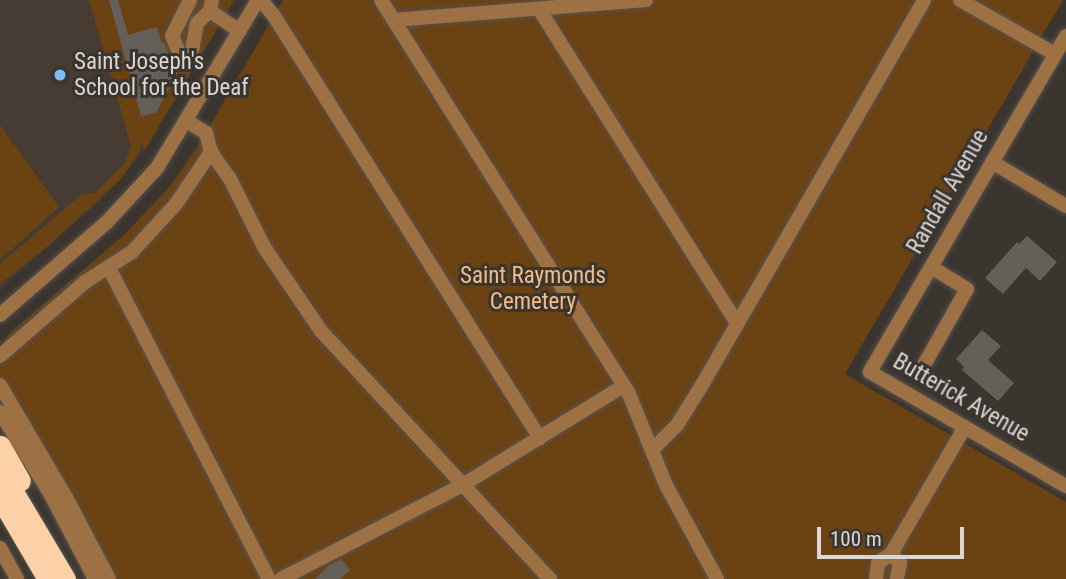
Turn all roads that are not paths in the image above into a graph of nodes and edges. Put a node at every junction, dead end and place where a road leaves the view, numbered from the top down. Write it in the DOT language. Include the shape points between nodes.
graph roads {
  1 [pos="190,0"];
  2 [pos="260,0"];
  3 [pos="381,0"];
  4 [pos="646,0"];
  5 [pos="924,0"];
  6 [pos="960,0"];
  7 [pos="211,6"];
  8 [pos="538,9"];
  9 [pos="181,19"];
  10 [pos="393,20"];
  11 [pos="197,28"];
  12 [pos="240,31"];
  13 [pos="1066,36"];
  14 [pos="1055,54"];
  15 [pos="188,122"];
  16 [pos="211,152"];
  17 [pos="992,162"];
  18 [pos="1066,206"];
  19 [pos="931,267"];
  20 [pos="109,268"];
  21 [pos="1,315"];
  22 [pos="737,324"];
  23 [pos="0,356"];
  24 [pos="924,365"];
  25 [pos="870,372"];
  26 [pos="0,385"];
  27 [pos="624,386"];
  28 [pos="0,412"];
  29 [pos="965,427"];
  30 [pos="540,438"];
  31 [pos="0,446"];
  32 [pos="653,449"];
  33 [pos="0,470"];
  34 [pos="464,484"];
  35 [pos="1066,486"];
  36 [pos="1,500"];
  37 [pos="42,538"];
  38 [pos="0,548"];
  39 [pos="891,554"];
  40 [pos="16,579"];
  41 [pos="48,579"];
  42 [pos="65,579"];
  43 [pos="95,579"];
  44 [pos="109,579"];
  45 [pos="269,579"];
  46 [pos="281,579"];
  47 [pos="550,579"];
  48 [pos="717,579"];
  49 [pos="876,579"];
  50 [pos="897,579"];
  1 -- 9 [label="street"];
  2 -- 12 [label="street"];
  2 -- 30 [label="street"];
  3 -- 10 [label="street"];
  4 -- 8 [label="street"];
  5 -- 22 [label="street"];
  6 -- 14 [label="street"];
  7 -- 11 [label="street"];
  7 -- 12 [label="street"];
  8 -- 10 [label="street"];
  8 -- 22 [label="street"];
  9 -- 11 [label="street"];
  9 -- 11 [label="street" via="172,36 184,64"];
  10 -- 27 [label="street"];
  12 -- 15 [label="street"];
  13 -- 14 [label="street, Randall Avenue"];
  14 -- 17 [label="street, Randall Avenue"];
  15 -- 16 [label="street" via="206,133"];
  15 -- 21 [label="street" via="158,168 124,206"];
  16 -- 20 [label="street" via="158,226 132,253"];
  16 -- 34 [label="street" via="264,247 321,331"];
  17 -- 18 [label="street"];
  17 -- 19 [label="street, Randall Avenue"];
  19 -- 24 [label="street" via="967,289"];
  19 -- 25 [label="street, Randall Avenue"];
  20 -- 23 [label="street" via="85,282"];
  20 -- 45 [label="street"];
  22 -- 32 [label="street" via="677,425"];
  25 -- 29 [label="street, Butterick Avenue"];
  26 -- 44 [label="street"];
  27 -- 30 [label="street"];
  27 -- 32 [label="street"];
  28 -- 43 [label="street"];
  29 -- 35 [label="street, Butterick Avenue"];
  29 -- 39 [label="street"];
  30 -- 34 [label="street"];
  31 -- 37 [label="highway"];
  32 -- 48 [label="street" via="666,485"];
  33 -- 37 [label="highway"];
  34 -- 46 [label="street"];
  34 -- 47 [label="street"];
  36 -- 41 [label="highway"];
  37 -- 42 [label="highway"];
  38 -- 40 [label="street"];
  39 -- 49 [label="street" via="878,563"];
  39 -- 50 [label="street" via="900,563"];
}
